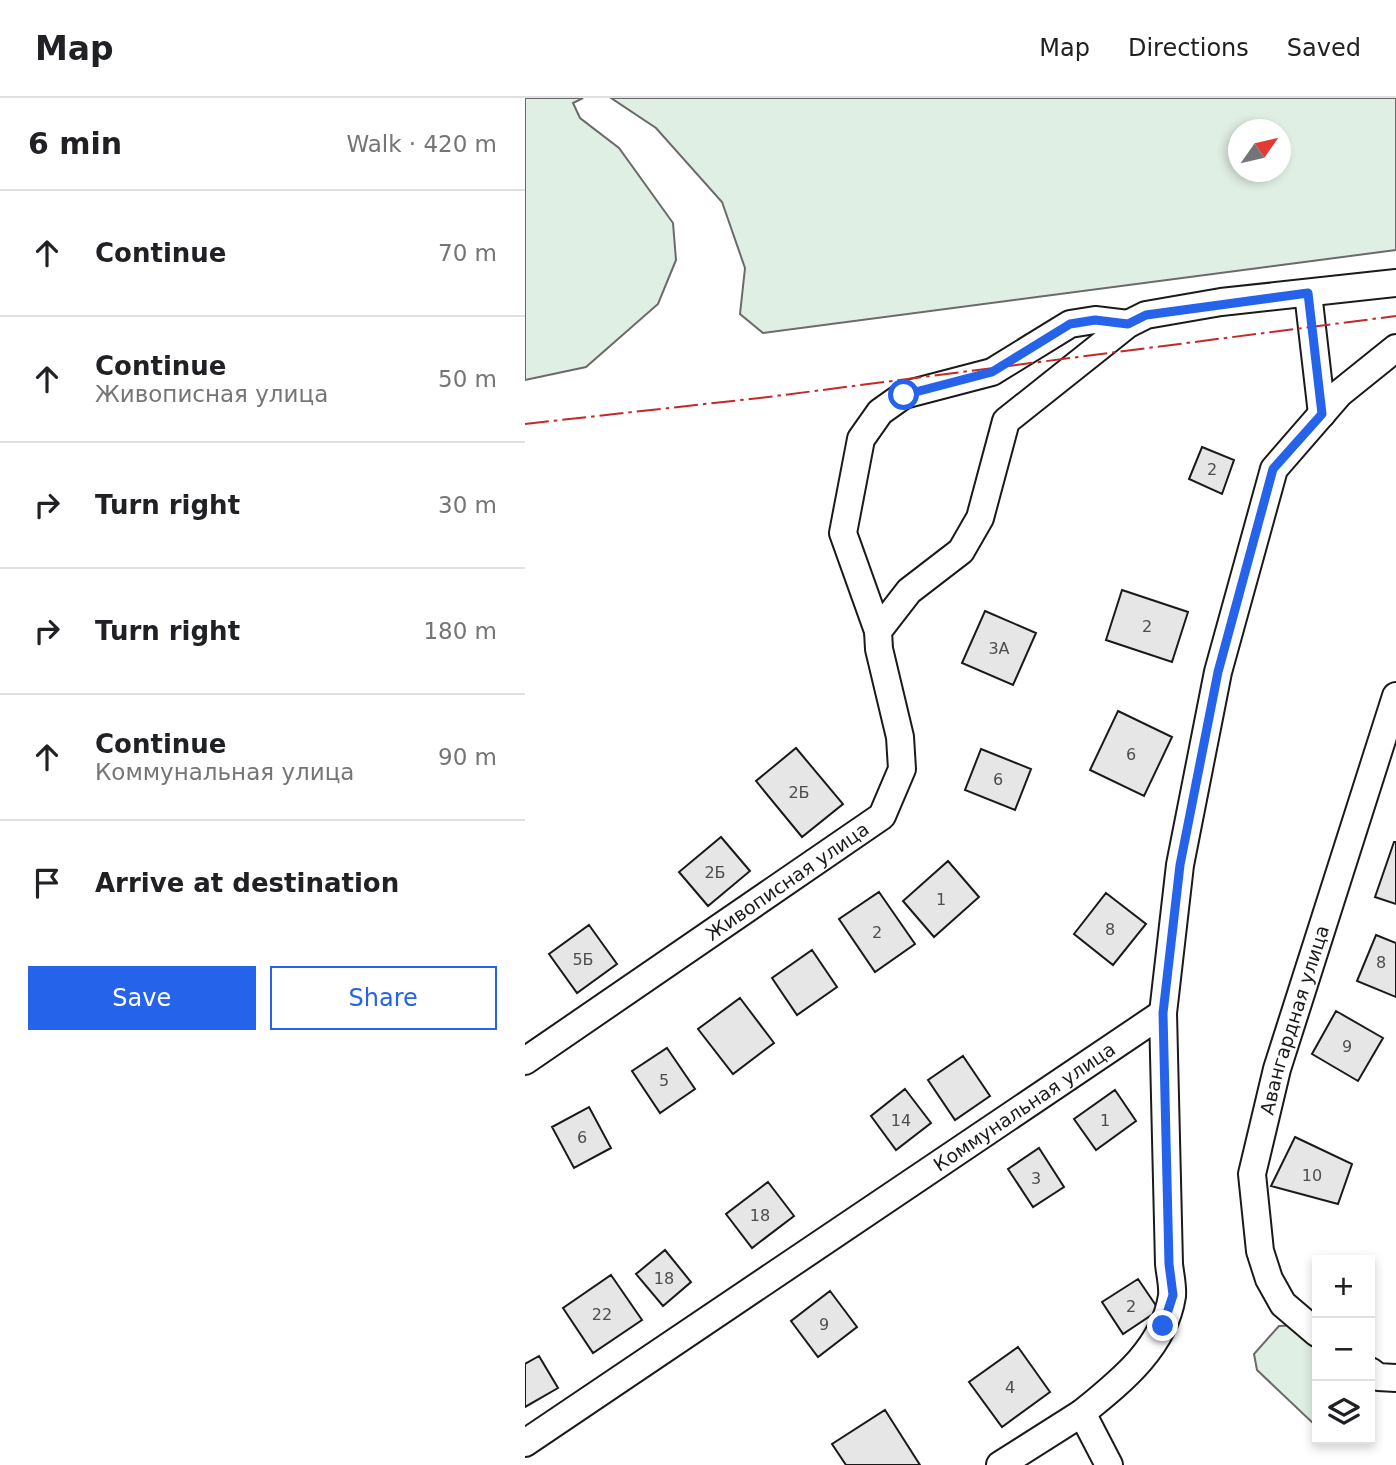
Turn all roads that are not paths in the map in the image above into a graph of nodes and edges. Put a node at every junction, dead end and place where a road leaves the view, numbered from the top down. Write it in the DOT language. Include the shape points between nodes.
graph roads {
  1 [pos="1396,283"];
  2 [pos="1308,293"];
  3 [pos="1128,324"];
  4 [pos="1396,348"];
  5 [pos="1322,414"];
  6 [pos="878,631"];
  7 [pos="1396,696"];
  8 [pos="1163,1013"];
  9 [pos="525,1061"];
  10 [pos="1312,1329"];
  11 [pos="1375,1375"];
  12 [pos="1396,1378"];
  13 [pos="1082,1413"];
  14 [pos="525,1443"];
  15 [pos="1000,1465"];
  16 [pos="1109,1465"];
  1 -- 2 [label="street"];
  2 -- 3 [label="street" via="1146,315"];
  2 -- 5 [label="street"];
  3 -- 6 [label="street" via="1006,421 980,518 961,551 909,591"];
  3 -- 6 [label="street, Живописная улица" via="1095,320 1070,324 992,372 904,395 880,412 861,439 843,533"];
  4 -- 5 [label="street" via="1340,393"];
  5 -- 8 [label="street" via="1273,469 1255,528 1218,672 1180,865"];
  6 -- 9 [label="street, Живописная улица" via="900,737 902,769 882,816"];
  7 -- 10 [label="street, Авангардная улица" via="1277,1069 1252,1174 1260,1251 1269,1279 1283,1304"];
  8 -- 13 [label="street" via="1173,1295 1163,1326 1133,1371"];
  8 -- 14 [label="street, Коммунальная улица"];
  11 -- 12 [label="street"];
  13 -- 15 [label="street"];
  13 -- 16 [label="street"];
}
